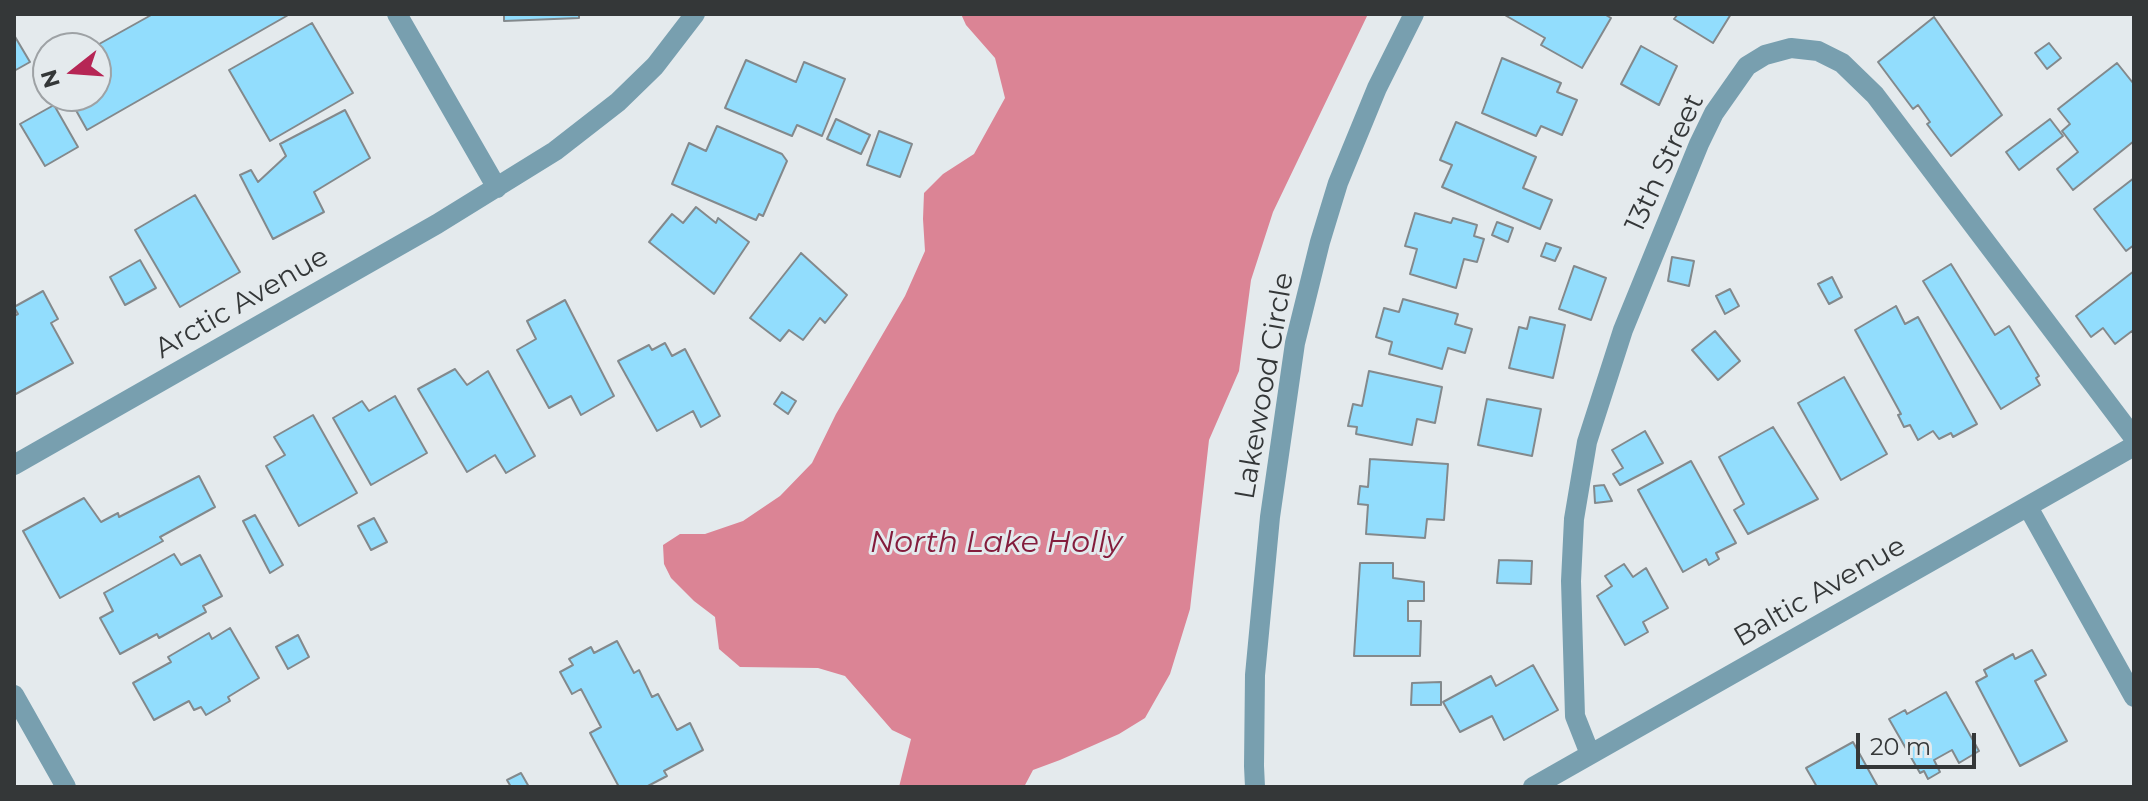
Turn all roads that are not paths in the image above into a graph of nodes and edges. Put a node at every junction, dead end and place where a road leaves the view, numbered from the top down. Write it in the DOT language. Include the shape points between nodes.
graph roads {
  1 [pos="397,14"];
  2 [pos="695,14"];
  3 [pos="1414,14"];
  4 [pos="497,188"];
  5 [pos="2134,438"];
  6 [pos="2134,446"];
  7 [pos="14,465"];
  8 [pos="2028,507"];
  9 [pos="14,695"];
  10 [pos="2134,697"];
  11 [pos="1590,754"];
  12 [pos="66,787"];
  13 [pos="1255,787"];
  14 [pos="1533,787"];
  1 -- 4 [label="street"];
  2 -- 4 [label="street, Arctic Avenue" via="655,66 618,102"];
  3 -- 13 [label="street, Lakewood Circle" via="1338,183 1295,343 1256,660"];
  4 -- 7 [label="street, Arctic Avenue"];
  5 -- 11 [label="street, 13th Street" via="1875,95 1842,63 1818,51 1791,48 1765,55 1747,66 1699,144 1623,330 1587,442 1574,519 1571,581 1575,716"];
  6 -- 8 [label="street, Baltic Avenue"];
  8 -- 10 [label="street"];
  8 -- 11 [label="street, Baltic Avenue"];
  9 -- 12 [label="street"];
  11 -- 14 [label="street, Baltic Avenue"];
}
